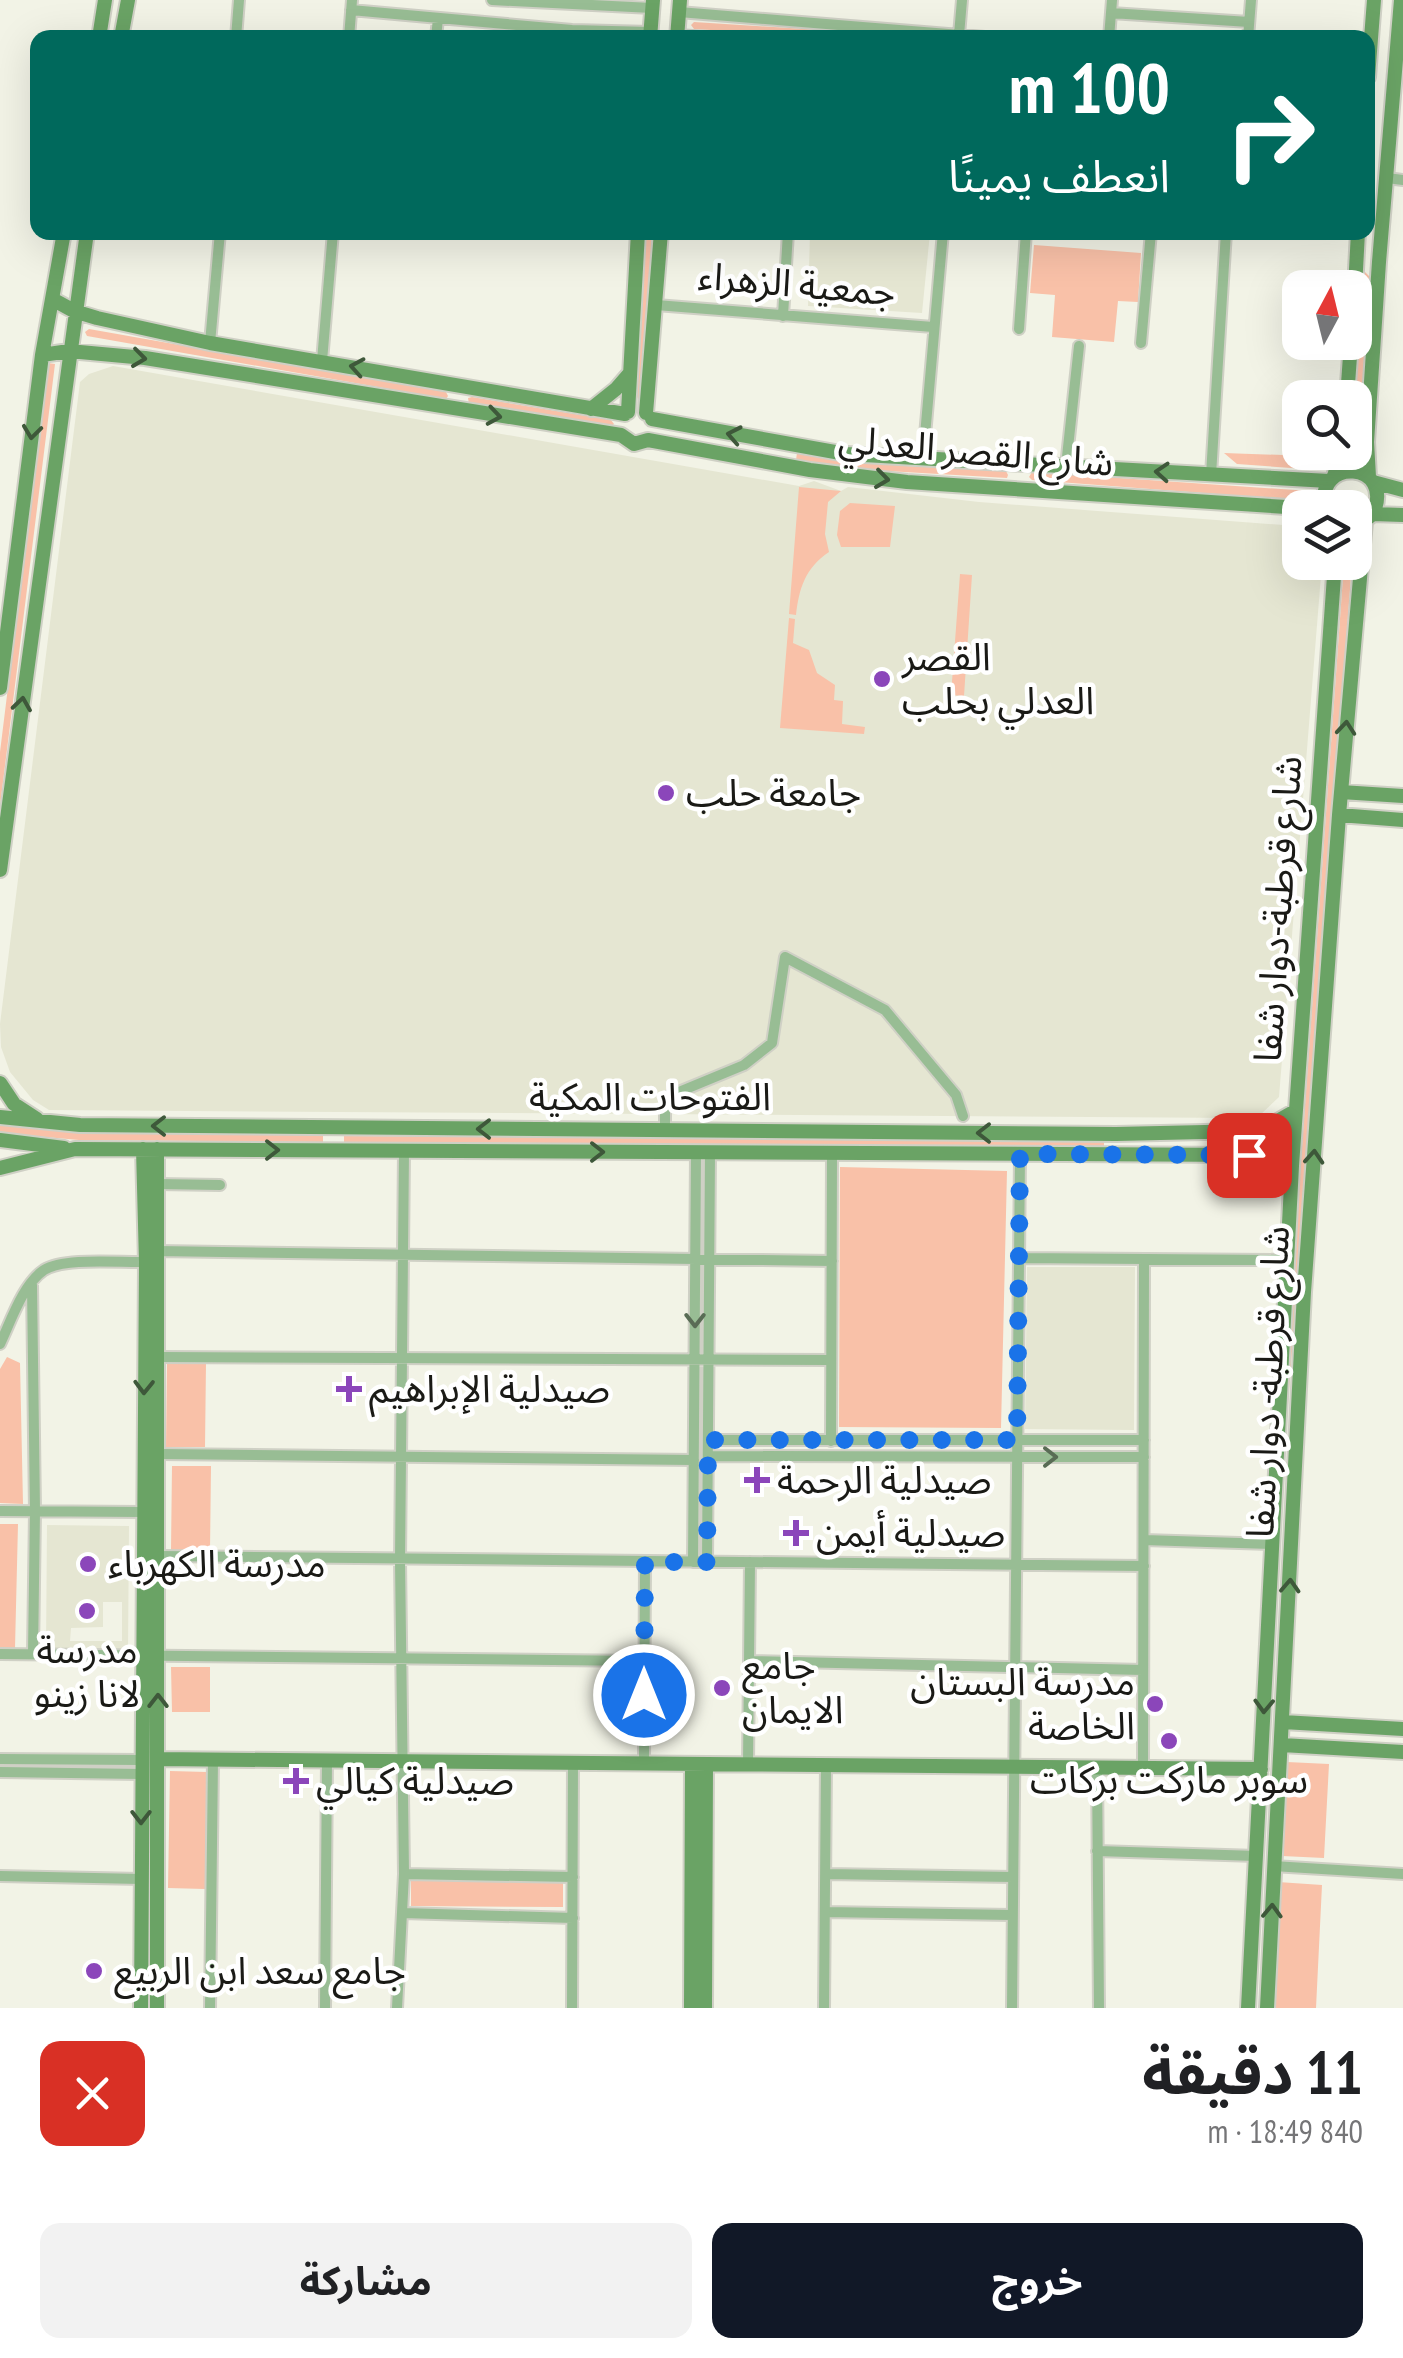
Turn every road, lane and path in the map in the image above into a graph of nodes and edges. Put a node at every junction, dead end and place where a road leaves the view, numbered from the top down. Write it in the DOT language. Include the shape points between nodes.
graph roads {
  1 [pos="105,0"];
  2 [pos="128,0"];
  3 [pos="239,0"];
  4 [pos="492,0"];
  5 [pos="962,0"];
  6 [pos="1112,0"];
  7 [pos="1250,0"];
  8 [pos="1374,0"];
  9 [pos="1400,0"];
  10 [pos="508,2"];
  11 [pos="653,4"];
  12 [pos="352,5"];
  13 [pos="680,6"];
  14 [pos="1111,13"];
  15 [pos="438,18"];
  16 [pos="1249,22"];
  17 [pos="506,24"];
  18 [pos="100,30"];
  19 [pos="122,30"];
  20 [pos="237,30"];
  21 [pos="350,30"];
  22 [pos="437,30"];
  23 [pos="545,30"];
  24 [pos="651,30"];
  25 [pos="895,30"];
  26 [pos="959,30"];
  27 [pos="1110,30"];
  28 [pos="1248,30"];
  29 [pos="1372,30"];
  30 [pos="1386,178"];
  31 [pos="1403,180"];
  32 [pos="63,240"];
  33 [pos="86,240"];
  34 [pos="219,240"];
  35 [pos="332,240"];
  36 [pos="638,240"];
  37 [pos="660,240"];
  38 [pos="788,240"];
  39 [pos="942,240"];
  40 [pos="1026,240"];
  41 [pos="1150,240"];
  42 [pos="1226,240"];
  43 [pos="1357,240"];
  44 [pos="1356,261"];
  45 [pos="1379,262"];
  46 [pos="1355,270"];
  47 [pos="52,299"];
  48 [pos="656,305"];
  49 [pos="74,312"];
  50 [pos="783,316"];
  51 [pos="933,327"];
  52 [pos="1020,329"];
  53 [pos="210,343"];
  54 [pos="1141,343"];
  55 [pos="1079,346"];
  56 [pos="69,351"];
  57 [pos="42,354"];
  58 [pos="322,361"];
  59 [pos="630,373"];
  60 [pos="459,385"];
  61 [pos="591,408"];
  62 [pos="454,410"];
  63 [pos="627,413"];
  64 [pos="649,416"];
  65 [pos="621,436"];
  66 [pos="648,440"];
  67 [pos="786,444"];
  68 [pos="923,458"];
  69 [pos="1019,464"];
  70 [pos="783,465"];
  71 [pos="1066,466"];
  72 [pos="1335,470"];
  73 [pos="1212,476"];
  74 [pos="1331,479"];
  75 [pos="1371,480"];
  76 [pos="1018,489"];
  77 [pos="1326,490"];
  78 [pos="1403,490"];
  79 [pos="1372,505"];
  80 [pos="1282,507"];
  81 [pos="1403,515"];
  82 [pos="1372,519"];
  83 [pos="1335,580"];
  84 [pos="1359,580"];
  85 [pos="0,688"];
  86 [pos="1341,792"];
  87 [pos="1403,796"];
  88 [pos="1339,815"];
  89 [pos="1403,820"];
  90 [pos="0,870"];
  91 [pos="0,1082"];
  92 [pos="1296,1111"];
  93 [pos="963,1116"];
  94 [pos="0,1118"];
  95 [pos="42,1122"];
  96 [pos="336,1128"];
  97 [pos="665,1130"];
  98 [pos="1116,1134"];
  99 [pos="0,1140"];
  100 [pos="75,1149"];
  101 [pos="150,1149"];
  102 [pos="335,1150"];
  103 [pos="404,1151"];
  104 [pos="703,1153"];
  105 [pos="832,1153"];
  106 [pos="1020,1154"];
  107 [pos="1117,1155"];
  108 [pos="1292,1166"];
  109 [pos="0,1168"];
  110 [pos="157,1184"];
  111 [pos="220,1185"];
  112 [pos="403,1254"];
  113 [pos="151,1256"];
  114 [pos="696,1258"];
  115 [pos="1019,1258"];
  116 [pos="709,1259"];
  117 [pos="1144,1259"];
  118 [pos="832,1260"];
  119 [pos="1287,1260"];
  120 [pos="32,1282"];
  121 [pos="1285,1292"];
  122 [pos="1304,1292"];
  123 [pos="0,1344"];
  124 [pos="159,1357"];
  125 [pos="402,1358"];
  126 [pos="695,1359"];
  127 [pos="708,1359"];
  128 [pos="832,1360"];
  129 [pos="708,1440"];
  130 [pos="1017,1440"];
  131 [pos="1144,1440"];
  132 [pos="830,1441"];
  133 [pos="160,1454"];
  134 [pos="708,1456"];
  135 [pos="1017,1456"];
  136 [pos="401,1457"];
  137 [pos="1144,1457"];
  138 [pos="694,1460"];
  139 [pos="1273,1496"];
  140 [pos="1294,1497"];
  141 [pos="0,1511"];
  142 [pos="36,1511"];
  143 [pos="143,1512"];
  144 [pos="1144,1540"];
  145 [pos="1271,1544"];
  146 [pos="159,1556"];
  147 [pos="400,1560"];
  148 [pos="645,1562"];
  149 [pos="694,1562"];
  150 [pos="707,1562"];
  151 [pos="750,1562"];
  152 [pos="1016,1565"];
  153 [pos="1144,1566"];
  154 [pos="0,1654"];
  155 [pos="33,1654"];
  156 [pos="150,1658"];
  157 [pos="403,1659"];
  158 [pos="644,1660"];
  159 [pos="749,1661"];
  160 [pos="1015,1667"];
  161 [pos="1143,1670"];
  162 [pos="1284,1722"];
  163 [pos="1403,1729"];
  164 [pos="1282,1745"];
  165 [pos="1403,1752"];
  166 [pos="0,1759"];
  167 [pos="158,1759"];
  168 [pos="213,1760"];
  169 [pos="328,1760"];
  170 [pos="403,1760"];
  171 [pos="574,1763"];
  172 [pos="644,1763"];
  173 [pos="699,1764"];
  174 [pos="748,1764"];
  175 [pos="826,1764"];
  176 [pos="1014,1766"];
  177 [pos="1098,1766"];
  178 [pos="1143,1766"];
  179 [pos="141,1767"];
  180 [pos="1261,1769"];
  181 [pos="0,1772"];
  182 [pos="1097,1851"];
  183 [pos="1257,1856"];
  184 [pos="1274,1866"];
  185 [pos="404,1874"];
  186 [pos="826,1874"];
  187 [pos="1403,1874"];
  188 [pos="0,1876"];
  189 [pos="573,1876"];
  190 [pos="1013,1876"];
  191 [pos="141,1879"];
  192 [pos="402,1912"];
  193 [pos="825,1912"];
  194 [pos="1012,1915"];
  195 [pos="573,1918"];
  196 [pos="698,1945"];
  197 [pos="1251,1954"];
  198 [pos="1270,1955"];
  199 [pos="141,2008"];
  200 [pos="157,2008"];
  201 [pos="210,2008"];
  202 [pos="324,2008"];
  203 [pos="397,2008"];
  204 [pos="572,2008"];
  205 [pos="691,2008"];
  206 [pos="705,2008"];
  207 [pos="824,2008"];
  208 [pos="1012,2008"];
  209 [pos="1099,2008"];
  210 [pos="1248,2008"];
  211 [pos="1267,2008"];
  1 -- 18 [label="street"];
  2 -- 19 [label="street"];
  3 -- 20 [label="street"];
  4 -- 10 [label="street"];
  5 -- 26 [label="street"];
  6 -- 14 [label="street"];
  7 -- 16 [label="street"];
  8 -- 29 [label="street"];
  9 -- 30 [label="street, شارع قرطبة- دوار شفا"];
  10 -- 11 [label="street"];
  10 -- 17 [label="street"];
  11 -- 24 [label="street"];
  12 -- 15 [label="street"];
  12 -- 21 [label="street"];
  13 -- 25 [label="street"];
  14 -- 16 [label="street"];
  14 -- 27 [label="street"];
  15 -- 17 [label="street"];
  15 -- 22 [label="street"];
  16 -- 28 [label="street"];
  17 -- 23 [label="street"];
  30 -- 31 [label="street"];
  30 -- 45 [label="street, شارع قرطبة- دوار شفا"];
  32 -- 47 [label="street"];
  33 -- 49 [label="street"];
  34 -- 53 [label="street"];
  35 -- 58 [label="street"];
  36 -- 59 [label="street"];
  37 -- 48 [label="street"];
  38 -- 50 [label="street"];
  39 -- 51 [label="street"];
  40 -- 52 [label="street"];
  41 -- 54 [label="street"];
  42 -- 73 [label="street"];
  43 -- 44 [label="street"];
  44 -- 45 [label="street"];
  44 -- 46 [label="street"];
  45 -- 75 [label="street, شارع قرطبة- دوار شفا" via="1367,442"];
  47 -- 49 [label="street"];
  47 -- 57 [label="street"];
  48 -- 50 [label="street, جمعية الزهراء"];
  48 -- 64 [label="street"];
  49 -- 53 [label="street"];
  49 -- 56 [label="street"];
  50 -- 51 [label="street, جمعية الزهراء"];
  51 -- 68 [label="street"];
  53 -- 58 [label="street"];
  55 -- 71 [label="street, شارع القصر العدلي"];
  56 -- 57 [label="street"];
  56 -- 62 [label="street, one-way"];
  90 -- 56 [label="street, one-way"];
  57 -- 85 [label="street, one-way"];
  60 -- 58 [label="street, one-way"];
  59 -- 61 [label="street"];
  59 -- 63 [label="street"];
  60 -- 61 [label="street"];
  60 -- 62 [label="street"];
  61 -- 63 [label="street"];
  62 -- 65 [label="street, one-way"];
  63 -- 64 [label="street"];
  63 -- 65 [label="street"];
  64 -- 66 [label="street"];
  67 -- 64 [label="street, شارع القصر العدلي, one-way"];
  65 -- 66 [label="street" via="634,444"];
  66 -- 70 [label="street, شارع القصر العدلي"];
  67 -- 68 [label="street, شارع القصر العدلي"];
  67 -- 70 [label="street"];
  68 -- 69 [label="street, شارع القصر العدلي"];
  69 -- 71 [label="street, شارع القصر العدلي"];
  69 -- 76 [label="street"];
  70 -- 76 [label="street, شارع القصر العدلي, one-way"];
  73 -- 71 [label="street, شارع القصر العدلي, one-way"];
  72 -- 74 [label="street"];
  73 -- 74 [label="street, شارع القصر العدلي"];
  74 -- 75 [label="street, شارع القصر العدلي" via="1352,470"];
  74 -- 77 [label="street"];
  75 -- 78 [label="street, شارع القصر العدلي"];
  75 -- 79 [label="street, شارع قرطبة- دوار شفا" via="1378,493"];
  76 -- 80 [label="street, شارع القصر العدلي"];
  81 -- 82 [label="street"];
  83 -- 92 [label="street, شارع قرطبة-دوار شفا"];
  86 -- 84 [label="street, شارع قرطبة- دوار شفا, one-way"];
  86 -- 87 [label="street"];
  86 -- 88 [label="street, شارع قرطبة- دوار شفا"];
  88 -- 89 [label="street"];
  122 -- 88 [label="street, شارع قرطبة- دوار شفا, one-way"];
  91 -- 95 [label="street" via="14,1104"];
  92 -- 98 [label="street, الفتوحات المكية" via="1248,1132"];
  92 -- 108 [label="street, شارع قرطبة-دوار شفا"];
  93 -- 97 [label="street" via="956,1095 885,1010 785,958 772,1044 744,1065 670,1096"];
  94 -- 95 [label="street, الفتوحات المكية"];
  96 -- 95 [label="street, الفتوحات المكية, one-way"];
  97 -- 96 [label="street, الفتوحات المكية, one-way"];
  96 -- 102 [label="street"];
  98 -- 97 [label="street, الفتوحات المكية, one-way"];
  98 -- 107 [label="street"];
  99 -- 100 [label="street"];
  100 -- 101 [label="street"];
  100 -- 109 [label="street"];
  101 -- 102 [label="street, one-way"];
  101 -- 110 [label="street"];
  101 -- 113 [label="street"];
  102 -- 103 [label="street"];
  103 -- 104 [label="street, one-way"];
  103 -- 112 [label="street"];
  104 -- 105 [label="street"];
  104 -- 114 [label="street"];
  104 -- 116 [label="street"];
  105 -- 106 [label="street"];
  105 -- 118 [label="street"];
  106 -- 107 [label="street"];
  106 -- 115 [label="street"];
  107 -- 108 [label="street" via="1249,1155"];
  108 -- 119 [label="street, شارع قرطبة-دوار شفا"];
  110 -- 111 [label="street"];
  110 -- 113 [label="street"];
  112 -- 113 [label="street"];
  112 -- 114 [label="street"];
  112 -- 125 [label="street"];
  113 -- 120 [label="street" via="64,1264"];
  113 -- 124 [label="street"];
  113 -- 143 [label="street, one-way"];
  114 -- 116 [label="street"];
  114 -- 126 [label="street, one-way"];
  115 -- 117 [label="street"];
  115 -- 130 [label="street"];
  116 -- 118 [label="street"];
  116 -- 127 [label="street"];
  117 -- 119 [label="street"];
  117 -- 131 [label="street"];
  118 -- 128 [label="street"];
  119 -- 121 [label="street, شارع قرطبة-دوار شفا"];
  120 -- 123 [label="street"];
  120 -- 142 [label="street"];
  121 -- 122 [label="street"];
  121 -- 139 [label="street, شارع قرطبة-دوار شفا"];
  122 -- 140 [label="street, شارع قرطبة- دوار شفا"];
  124 -- 125 [label="street"];
  124 -- 133 [label="street"];
  125 -- 126 [label="street"];
  125 -- 136 [label="street"];
  126 -- 127 [label="street"];
  126 -- 138 [label="street"];
  127 -- 128 [label="street"];
  127 -- 129 [label="street"];
  128 -- 132 [label="street"];
  129 -- 132 [label="street"];
  129 -- 134 [label="street"];
  130 -- 131 [label="street"];
  130 -- 132 [label="street"];
  130 -- 135 [label="street"];
  131 -- 137 [label="street"];
  133 -- 136 [label="street"];
  133 -- 146 [label="street"];
  134 -- 135 [label="street"];
  134 -- 150 [label="street"];
  135 -- 137 [label="street, one-way"];
  135 -- 152 [label="street"];
  136 -- 138 [label="street"];
  136 -- 147 [label="street"];
  137 -- 144 [label="street"];
  138 -- 149 [label="street"];
  139 -- 140 [label="street"];
  139 -- 145 [label="street, شارع قرطبة-دوار شفا"];
  162 -- 140 [label="street, شارع قرطبة- دوار شفا, one-way"];
  141 -- 142 [label="street"];
  142 -- 143 [label="street"];
  142 -- 155 [label="street"];
  143 -- 156 [label="street"];
  144 -- 145 [label="street"];
  144 -- 153 [label="street"];
  145 -- 180 [label="street, شارع قرطبة-دوار شفا, one-way"];
  146 -- 147 [label="street"];
  146 -- 156 [label="street"];
  147 -- 148 [label="street"];
  147 -- 157 [label="street"];
  148 -- 149 [label="street"];
  148 -- 158 [label="street"];
  149 -- 150 [label="street"];
  150 -- 151 [label="street"];
  151 -- 152 [label="street"];
  151 -- 159 [label="street"];
  152 -- 153 [label="street"];
  152 -- 160 [label="street"];
  153 -- 161 [label="street"];
  154 -- 155 [label="street"];
  155 -- 156 [label="street"];
  156 -- 157 [label="street"];
  167 -- 156 [label="street, one-way"];
  156 -- 179 [label="street"];
  157 -- 158 [label="street"];
  157 -- 170 [label="street"];
  158 -- 172 [label="street"];
  159 -- 160 [label="street"];
  159 -- 174 [label="street"];
  160 -- 161 [label="street"];
  160 -- 176 [label="street"];
  161 -- 178 [label="street"];
  162 -- 163 [label="street"];
  162 -- 164 [label="street, شارع قرطبة- دوار شفا"];
  164 -- 165 [label="street"];
  164 -- 184 [label="street, شارع قرطبة- دوار شفا"];
  166 -- 179 [label="street"];
  167 -- 168 [label="street"];
  167 -- 200 [label="street"];
  168 -- 169 [label="street"];
  168 -- 201 [label="street"];
  169 -- 170 [label="street"];
  169 -- 202 [label="street"];
  170 -- 171 [label="street"];
  170 -- 185 [label="street"];
  171 -- 172 [label="street"];
  171 -- 189 [label="street"];
  172 -- 173 [label="street"];
  173 -- 174 [label="street"];
  173 -- 196 [label="street"];
  174 -- 175 [label="street"];
  175 -- 176 [label="street"];
  175 -- 186 [label="street"];
  176 -- 177 [label="street"];
  176 -- 190 [label="street"];
  177 -- 178 [label="street"];
  177 -- 182 [label="street"];
  178 -- 180 [label="street"];
  179 -- 181 [label="street"];
  179 -- 191 [label="street, one-way"];
  180 -- 183 [label="street, شارع قرطبة-دوار شفا"];
  182 -- 183 [label="street"];
  182 -- 209 [label="street"];
  183 -- 197 [label="street, شارع قرطبة-دوار شفا"];
  184 -- 187 [label="street"];
  198 -- 184 [label="street, شارع قرطبة- دوار شفا, one-way"];
  185 -- 189 [label="street"];
  185 -- 192 [label="street"];
  186 -- 190 [label="street"];
  186 -- 193 [label="street"];
  188 -- 191 [label="street"];
  189 -- 195 [label="street"];
  190 -- 194 [label="street"];
  191 -- 199 [label="street"];
  192 -- 195 [label="street"];
  192 -- 203 [label="street"];
  193 -- 194 [label="street"];
  193 -- 207 [label="street"];
  194 -- 208 [label="street"];
  195 -- 204 [label="street"];
  196 -- 205 [label="street"];
  196 -- 206 [label="street"];
  197 -- 198 [label="street"];
  197 -- 210 [label="street, شارع قرطبة-دوار شفا"];
  198 -- 211 [label="street, شارع قرطبة- دوار شفا"];
}
